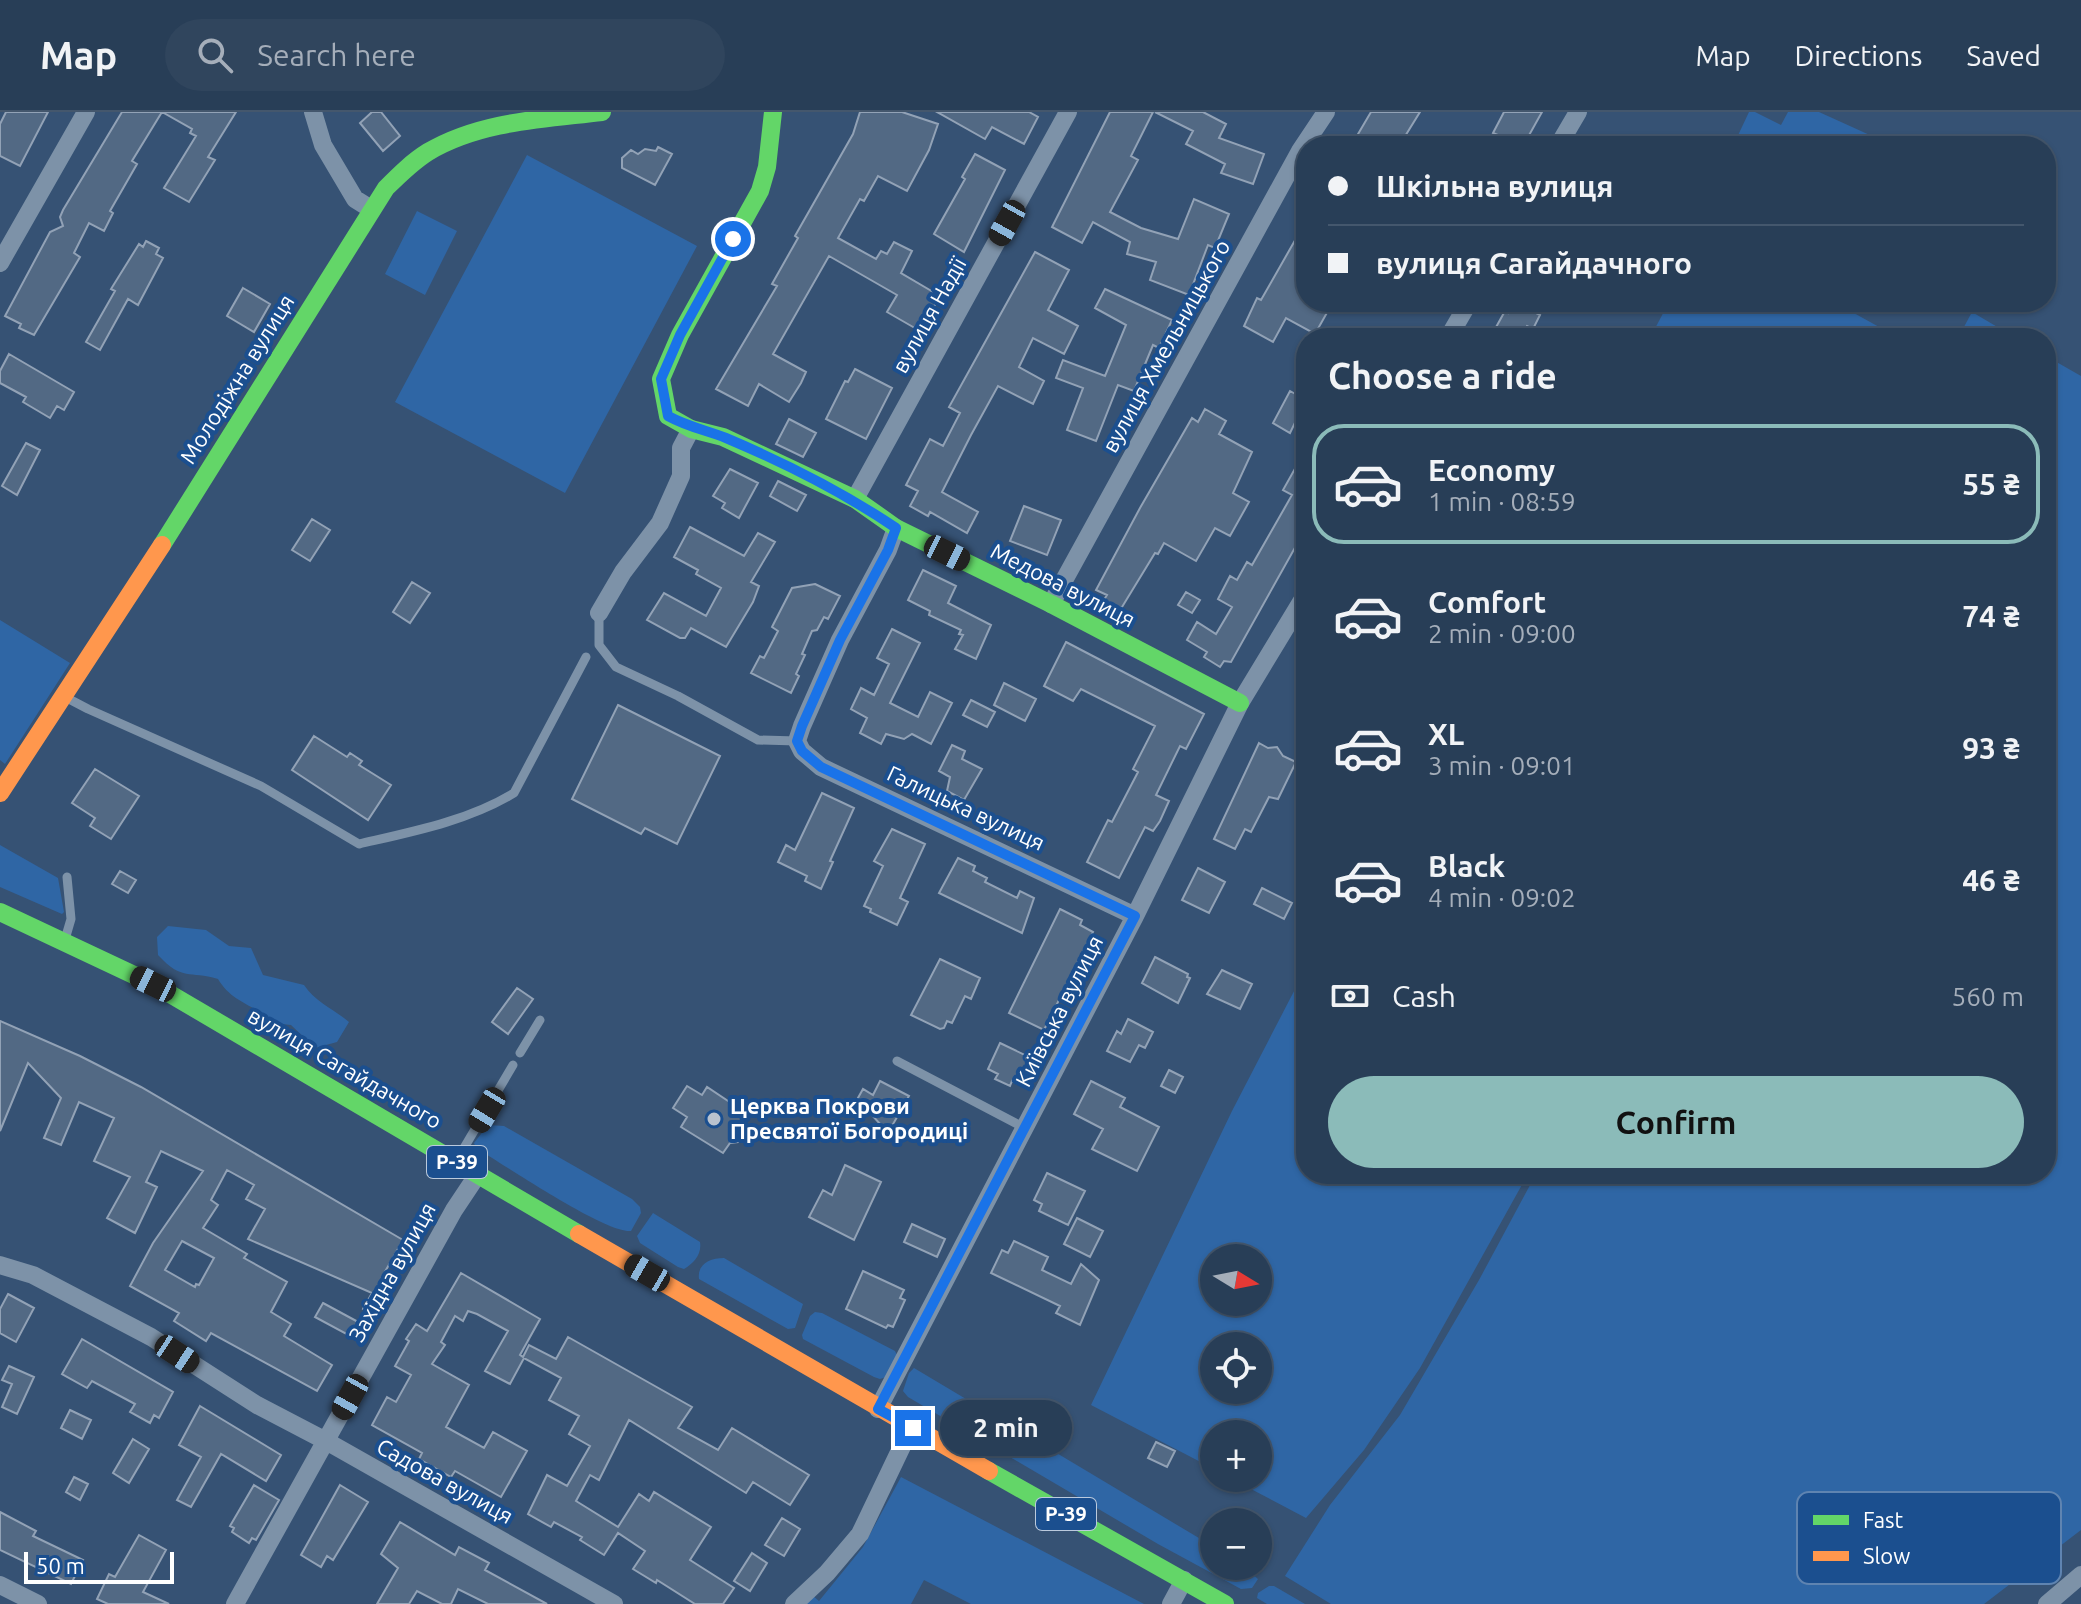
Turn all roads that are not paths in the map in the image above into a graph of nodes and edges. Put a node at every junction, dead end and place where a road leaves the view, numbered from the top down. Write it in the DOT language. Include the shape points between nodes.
graph roads {
  1 [pos="86,112"];
  2 [pos="313,112"];
  3 [pos="602,112"];
  4 [pos="773,112"];
  5 [pos="1068,112"];
  6 [pos="1326,112"];
  7 [pos="1578,112"];
  8 [pos="540,116"];
  9 [pos="1310,136"];
  10 [pos="1564,136"];
  11 [pos="1296,158"];
  12 [pos="371,209"];
  13 [pos="0,263"];
  14 [pos="691,429"];
  15 [pos="855,499"];
  16 [pos="896,528"];
  17 [pos="1051,604"];
  18 [pos="1296,611"];
  19 [pos="599,613"];
  20 [pos="586,657"];
  21 [pos="64,696"];
  22 [pos="1240,703"];
  23 [pos="800,734"];
  24 [pos="0,793"];
  25 [pos="67,877"];
  26 [pos="0,912"];
  27 [pos="1135,916"];
  28 [pos="64,941"];
  29 [pos="540,1020"];
  30 [pos="520,1053"];
  31 [pos="897,1061"];
  32 [pos="513,1065"];
  33 [pos="1025,1128"];
  34 [pos="456,1161"];
  35 [pos="478,1174"];
  36 [pos="0,1265"];
  37 [pos="878,1409"];
  38 [pos="910,1426"];
  39 [pos="326,1441"];
  40 [pos="2081,1575"];
  41 [pos="1184,1580"];
  42 [pos="0,1585"];
  43 [pos="38,1604"];
  44 [pos="235,1604"];
  45 [pos="614,1604"];
  46 [pos="794,1604"];
  47 [pos="1171,1604"];
  48 [pos="1225,1604"];
  49 [pos="2047,1604"];
  1 -- 13 [label="street"];
  2 -- 12 [label="street" via="323,145 355,199"];
  3 -- 8 [label="street, Молодіжна вулиця"];
  4 -- 14 [label="street" via="760,191 661,379 668,416"];
  5 -- 15 [label="street, вулиця Надії"];
  6 -- 9 [label="street, вулиця Хмельницького"];
  7 -- 10 [label="street"];
  8 -- 12 [label="street, Молодіжна вулиця" via="432,150 386,188"];
  11 -- 17 [label="street, вулиця Хмельницького"];
  12 -- 21 [label="street, Молодіжна вулиця"];
  14 -- 15 [label="street, Медова вулиця" via="723,437"];
  14 -- 19 [label="street" via="681,448 681,476 660,523"];
  15 -- 16 [label="street, Медова вулиця"];
  16 -- 17 [label="street, Медова вулиця"];
  16 -- 23 [label="street"];
  17 -- 22 [label="street, Медова вулиця"];
  18 -- 22 [label="street, Київська вулиця"];
  19 -- 23 [label="lane" via="599,645 616,667 758,740"];
  20 -- 21 [label="lane" via="514,793 427,829 359,844 261,786"];
  21 -- 24 [label="street, Молодіжна вулиця"];
  22 -- 27 [label="street, Київська вулиця"];
  23 -- 27 [label="street, Галицька вулиця" via="802,751 821,767"];
  25 -- 28 [label="lane" via="71,919"];
  26 -- 28 [label="street, вулиця Сагайдачного / Р-39"];
  27 -- 33 [label="street, Київська вулиця"];
  28 -- 34 [label="street, вулиця Сагайдачного / Р-39" via="153,984"];
  29 -- 30 [label="lane"];
  31 -- 33 [label="lane"];
  32 -- 34 [label="lane"];
  33 -- 37 [label="street, Київська вулиця"];
  34 -- 35 [label="street, вулиця Сагайдачного / Р-39"];
  35 -- 37 [label="street, вулиця Сагайдачного / Р-39"];
  35 -- 39 [label="street, Західна вулиця"];
  36 -- 39 [label="street, Садова вулиця" via="33,1275 151,1337 257,1405"];
  37 -- 38 [label="street, вулиця Сагайдачного / Р-39"];
  38 -- 41 [label="street, Р-39"];
  38 -- 46 [label="street" via="860,1534"];
  39 -- 44 [label="street, Західна вулиця"];
  39 -- 45 [label="street, Садова вулиця"];
  40 -- 49 [label="street"];
  41 -- 47 [label="street"];
  41 -- 48 [label="street, Р-39"];
  42 -- 43 [label="street"];
}
